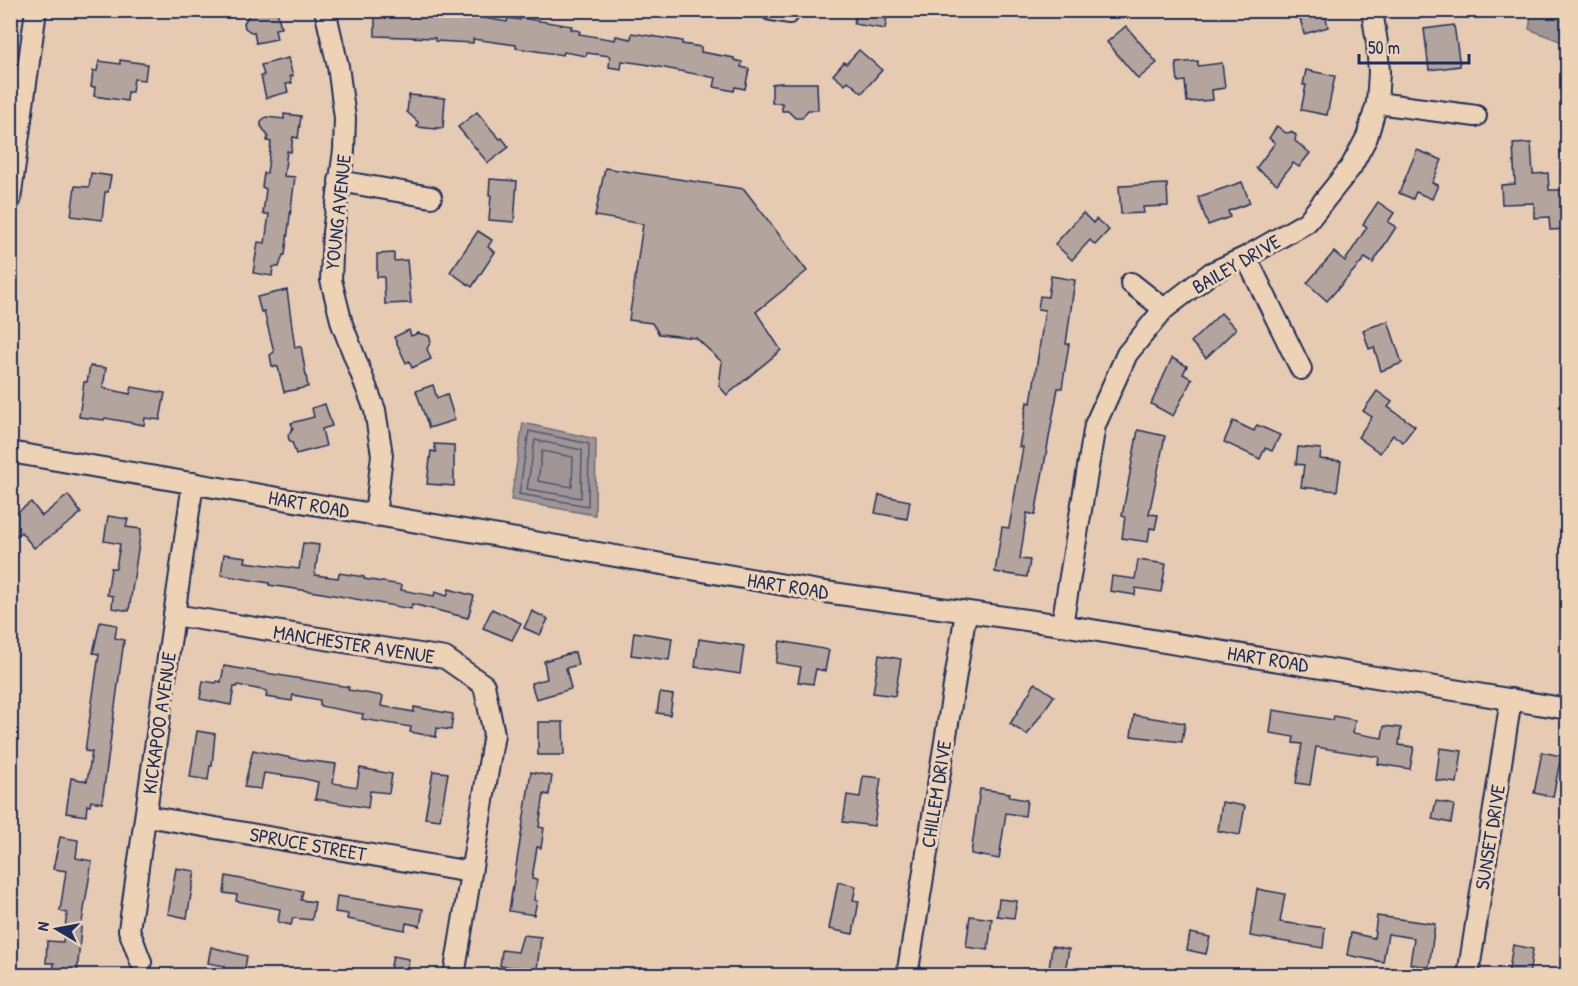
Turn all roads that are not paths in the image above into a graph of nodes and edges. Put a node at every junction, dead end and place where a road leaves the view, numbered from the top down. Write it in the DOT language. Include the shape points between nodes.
graph roads {
  1 [pos="36,10"];
  2 [pos="325,10"];
  3 [pos="1372,10"];
  4 [pos="1377,103"];
  5 [pos="1476,116"];
  6 [pos="339,181"];
  7 [pos="431,197"];
  8 [pos="10,200"];
  9 [pos="1246,256"];
  10 [pos="1131,283"];
  11 [pos="1164,309"];
  12 [pos="1301,369"];
  13 [pos="10,452"];
  14 [pos="193,483"];
  15 [pos="375,516"];
  16 [pos="966,612"];
  17 [pos="174,615"];
  18 [pos="1062,625"];
  19 [pos="1511,699"];
  20 [pos="1568,709"];
  21 [pos="146,816"];
  22 [pos="470,872"];
  23 [pos="141,962"];
  24 [pos="454,975"];
  25 [pos="907,975"];
  26 [pos="1468,975"];
  1 -- 8 [label="street"];
  2 -- 6 [label="street, YOUNG AVENUE" via="345,118"];
  3 -- 4 [label="street, BAILEY DRIVE" via="1379,62"];
  4 -- 5 [label="street"];
  4 -- 9 [label="street, BAILEY DRIVE" via="1367,137 1351,167 1307,222"];
  6 -- 7 [label="street"];
  6 -- 15 [label="street, YOUNG AVENUE" via="331,280 342,324 375,410 382,455"];
  9 -- 11 [label="street, BAILEY DRIVE" via="1211,273"];
  9 -- 12 [label="street"];
  10 -- 11 [label="street"];
  11 -- 18 [label="street, BAILEY DRIVE" via="1127,354 1095,425"];
  13 -- 14 [label="street, HART ROAD"];
  14 -- 15 [label="street, HART ROAD"];
  14 -- 17 [label="street, KICKAPOO AVENUE"];
  15 -- 16 [label="street, HART ROAD"];
  16 -- 18 [label="street, HART ROAD"];
  16 -- 25 [label="street, CHILLEM DRIVE"];
  17 -- 21 [label="street, KICKAPOO AVENUE"];
  17 -- 22 [label="street, MANCHESTER AVENUE" via="445,658 484,685 494,734"];
  18 -- 19 [label="street, HART ROAD"];
  19 -- 20 [label="street, HART ROAD"];
  19 -- 26 [label="street, SUNSET DRIVE"];
  21 -- 22 [label="street, SPRUCE STREET"];
  21 -- 23 [label="street, KICKAPOO AVENUE" via="129,930"];
  22 -- 24 [label="street, MANCHESTER AVENUE"];
}
